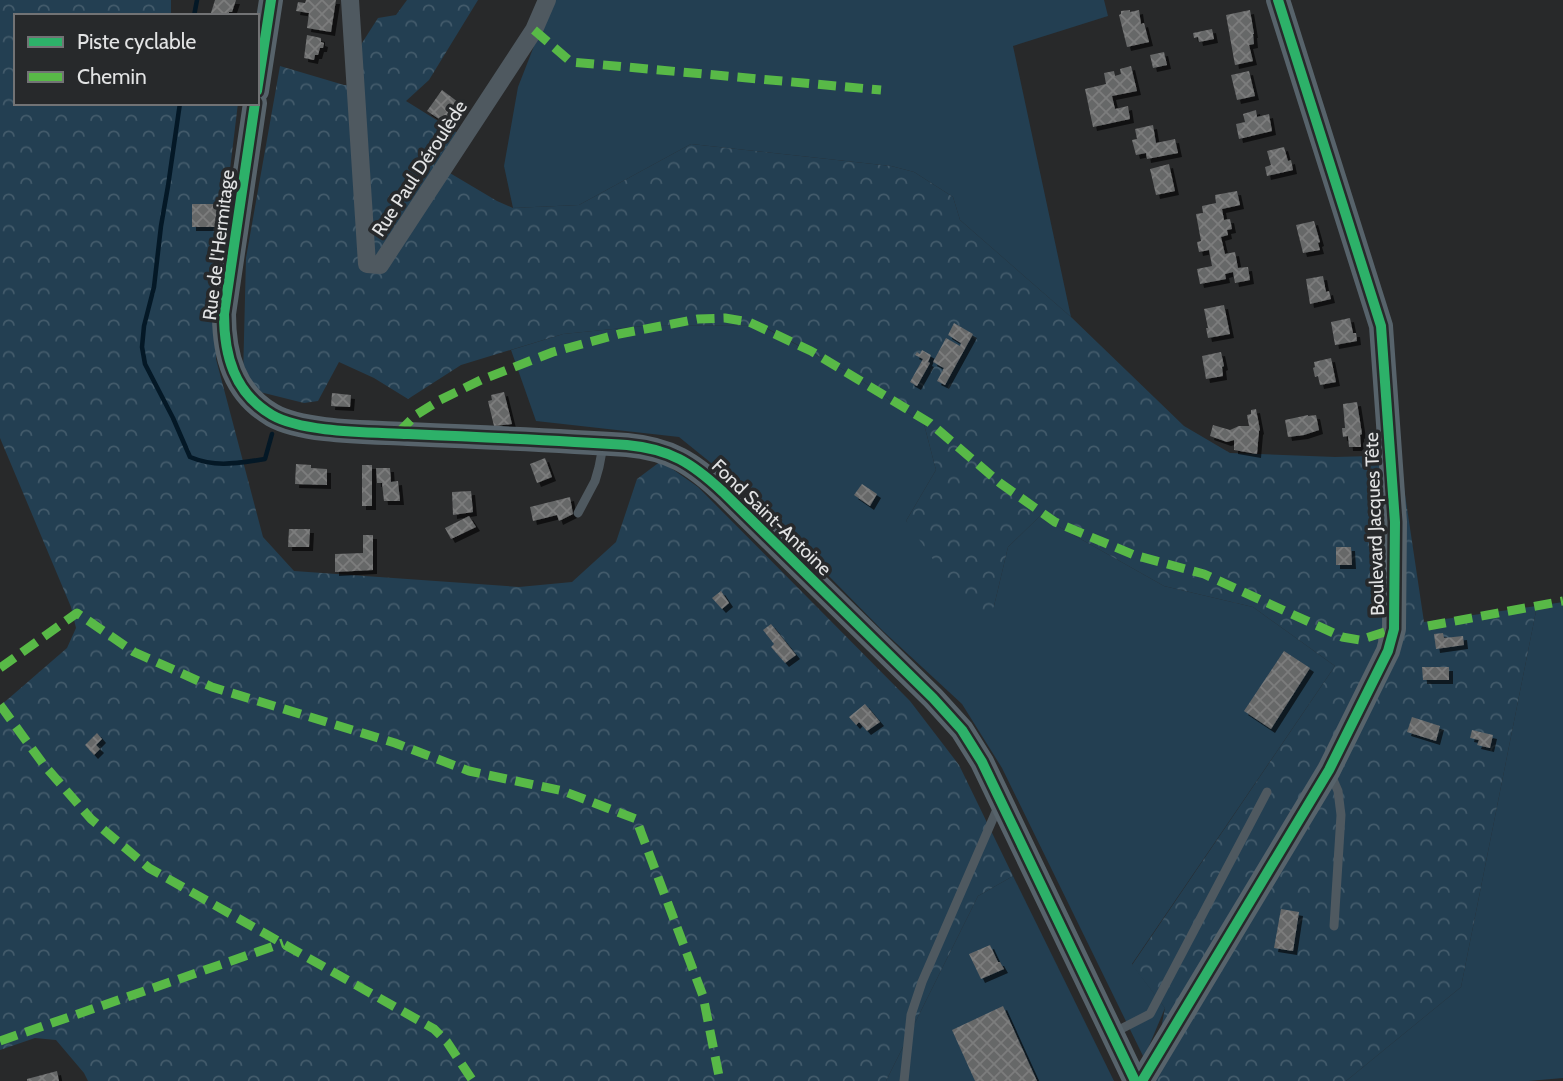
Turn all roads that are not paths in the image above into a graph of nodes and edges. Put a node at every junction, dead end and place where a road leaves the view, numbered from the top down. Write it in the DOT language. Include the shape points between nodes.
graph roads {
  1 [pos="271,0"];
  2 [pos="350,0"];
  3 [pos="547,0"];
  4 [pos="1278,0"];
  5 [pos="259,79"];
  6 [pos="256,105"];
  7 [pos="398,433"];
  8 [pos="603,443"];
  9 [pos="578,513"];
  10 [pos="1329,770"];
  11 [pos="1267,792"];
  12 [pos="1000,801"];
  13 [pos="1334,926"];
  14 [pos="1112,1034"];
  15 [pos="904,1081"];
  16 [pos="1135,1081"];
  17 [pos="1142,1081"];
  1 -- 5 [label="main road"];
  2 -- 3 [label="street, Rue Paul Déroulède" via="367,264 380,265 534,30"];
  4 -- 10 [label="main road, Boulevard Jacques Tête" via="1381,326 1395,522 1394,629 1388,651"];
  6 -- 7 [label="main road, Rue de l'Hermitage" via="224,314 225,348 235,375 260,407 292,423"];
  7 -- 8 [label="main road, Fond Saint-Antoine"];
  8 -- 9 [label="lane" via="595,481"];
  8 -- 12 [label="main road, Fond Saint-Antoine" via="651,448 687,462 723,492 950,716 974,748"];
  10 -- 13 [label="lane" via="1341,815"];
  10 -- 17 [label="main road, Boulevard Jacques Tête"];
  11 -- 14 [label="lane" via="1150,1014"];
  12 -- 14 [label="main road, Fond Saint-Antoine"];
  12 -- 15 [label="lane" via="911,1015"];
  14 -- 16 [label="main road, Fond Saint-Antoine"];
}
